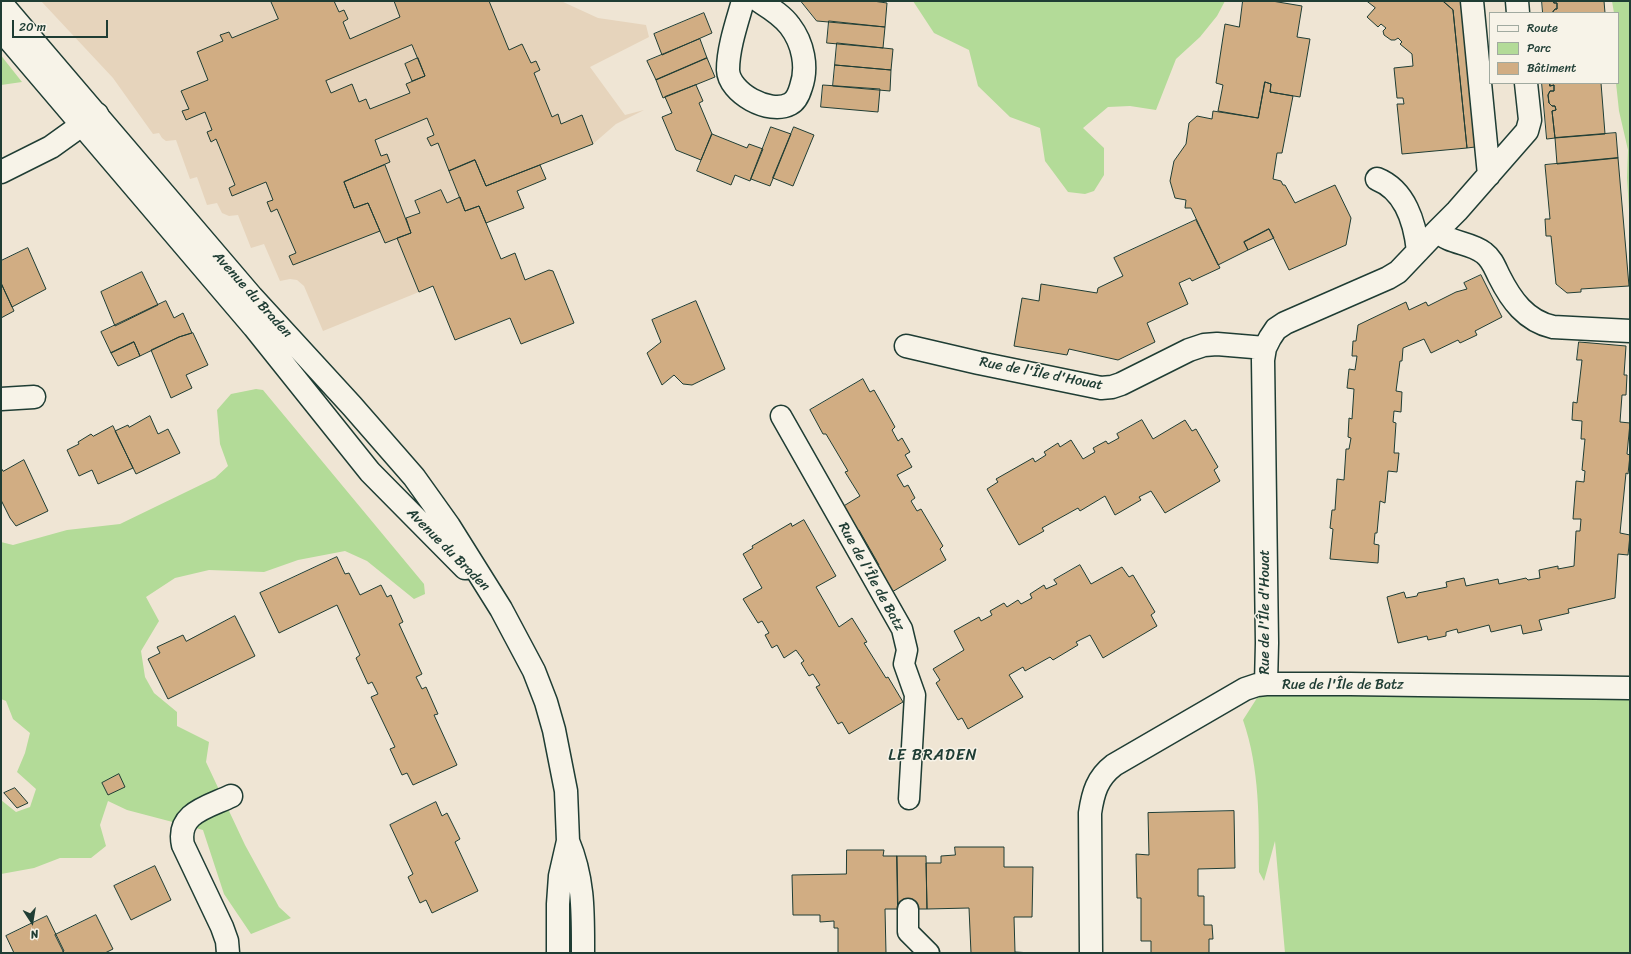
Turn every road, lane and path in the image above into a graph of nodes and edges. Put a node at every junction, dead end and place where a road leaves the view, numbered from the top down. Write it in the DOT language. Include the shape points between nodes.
graph roads {
  1 [pos="743,1"];
  2 [pos="759,1"];
  3 [pos="1472,1"];
  4 [pos="1517,1"];
  5 [pos="1,3"];
  6 [pos="1518,12"];
  7 [pos="1,30"];
  8 [pos="1526,84"];
  9 [pos="89,120"];
  10 [pos="1,172"];
  11 [pos="1489,175"];
  12 [pos="1377,179"];
  13 [pos="1437,231"];
  14 [pos="1418,251"];
  15 [pos="1630,331"];
  16 [pos="906,346"];
  17 [pos="1265,348"];
  18 [pos="34,397"];
  19 [pos="1,399"];
  20 [pos="781,416"];
  21 [pos="492,594"];
  22 [pos="1266,684"];
  23 [pos="1630,688"];
  24 [pos="231,796"];
  25 [pos="909,799"];
  26 [pos="568,842"];
  27 [pos="908,909"];
  28 [pos="228,953"];
  29 [pos="558,953"];
  30 [pos="583,953"];
  31 [pos="929,953"];
  32 [pos="1091,953"];
  1 -- 2 [label="street" via="728,70 732,83 750,99 782,108 791,104 798,96 803,81 803,57 790,26"];
  3 -- 11 [label="street"];
  4 -- 6 [label="street"];
  5 -- 9 [label="street, Avenue du Braden"];
  7 -- 9 [label="street, Avenue du Braden"];
  8 -- 11 [label="street, Rue de l'Île d'Houat" via="1530,120 1527,131"];
  9 -- 10 [label="street" via="51,147"];
  9 -- 21 [label="street, Avenue du Braden" via="121,170 249,321 370,472"];
  9 -- 21 [label="street, Avenue du Braden" via="252,296 414,477"];
  11 -- 13 [label="street, Rue de l'Île d'Houat"];
  12 -- 14 [label="street" via="1390,187 1410,214"];
  13 -- 14 [label="street, Rue de l'Île d'Houat"];
  13 -- 15 [label="street" via="1442,236 1484,253 1492,261 1509,295 1517,305 1542,324"];
  14 -- 17 [label="street, Rue de l'Île d'Houat" via="1398,272 1388,278 1285,323 1276,329"];
  16 -- 17 [label="street, Rue de l'Île d'Houat" via="1101,388 1121,384 1204,345"];
  17 -- 22 [label="street, Rue de l'Île d'Houat" via="1263,375"];
  18 -- 19 [label="street"];
  20 -- 25 [label="street, Rue de l'Île de Batz" via="902,629 907,650 904,664 915,695"];
  21 -- 26 [label="street, Avenue du Braden" via="528,659 548,708 566,791"];
  22 -- 23 [label="street, Rue de l'Île de Batz"];
  22 -- 32 [label="street, Rue de l'Île de Batz" via="1256,685 1235,694 1114,765 1100,779 1093,795 1090,813"];
  24 -- 28 [label="street" via="192,814 185,821 182,831 183,845 222,927"];
  26 -- 29 [label="street, Avenue du Braden" via="560,876"];
  26 -- 30 [label="street, Avenue du Braden" via="576,860 580,879"];
  27 -- 31 [label="street" via="908,932"];
}
